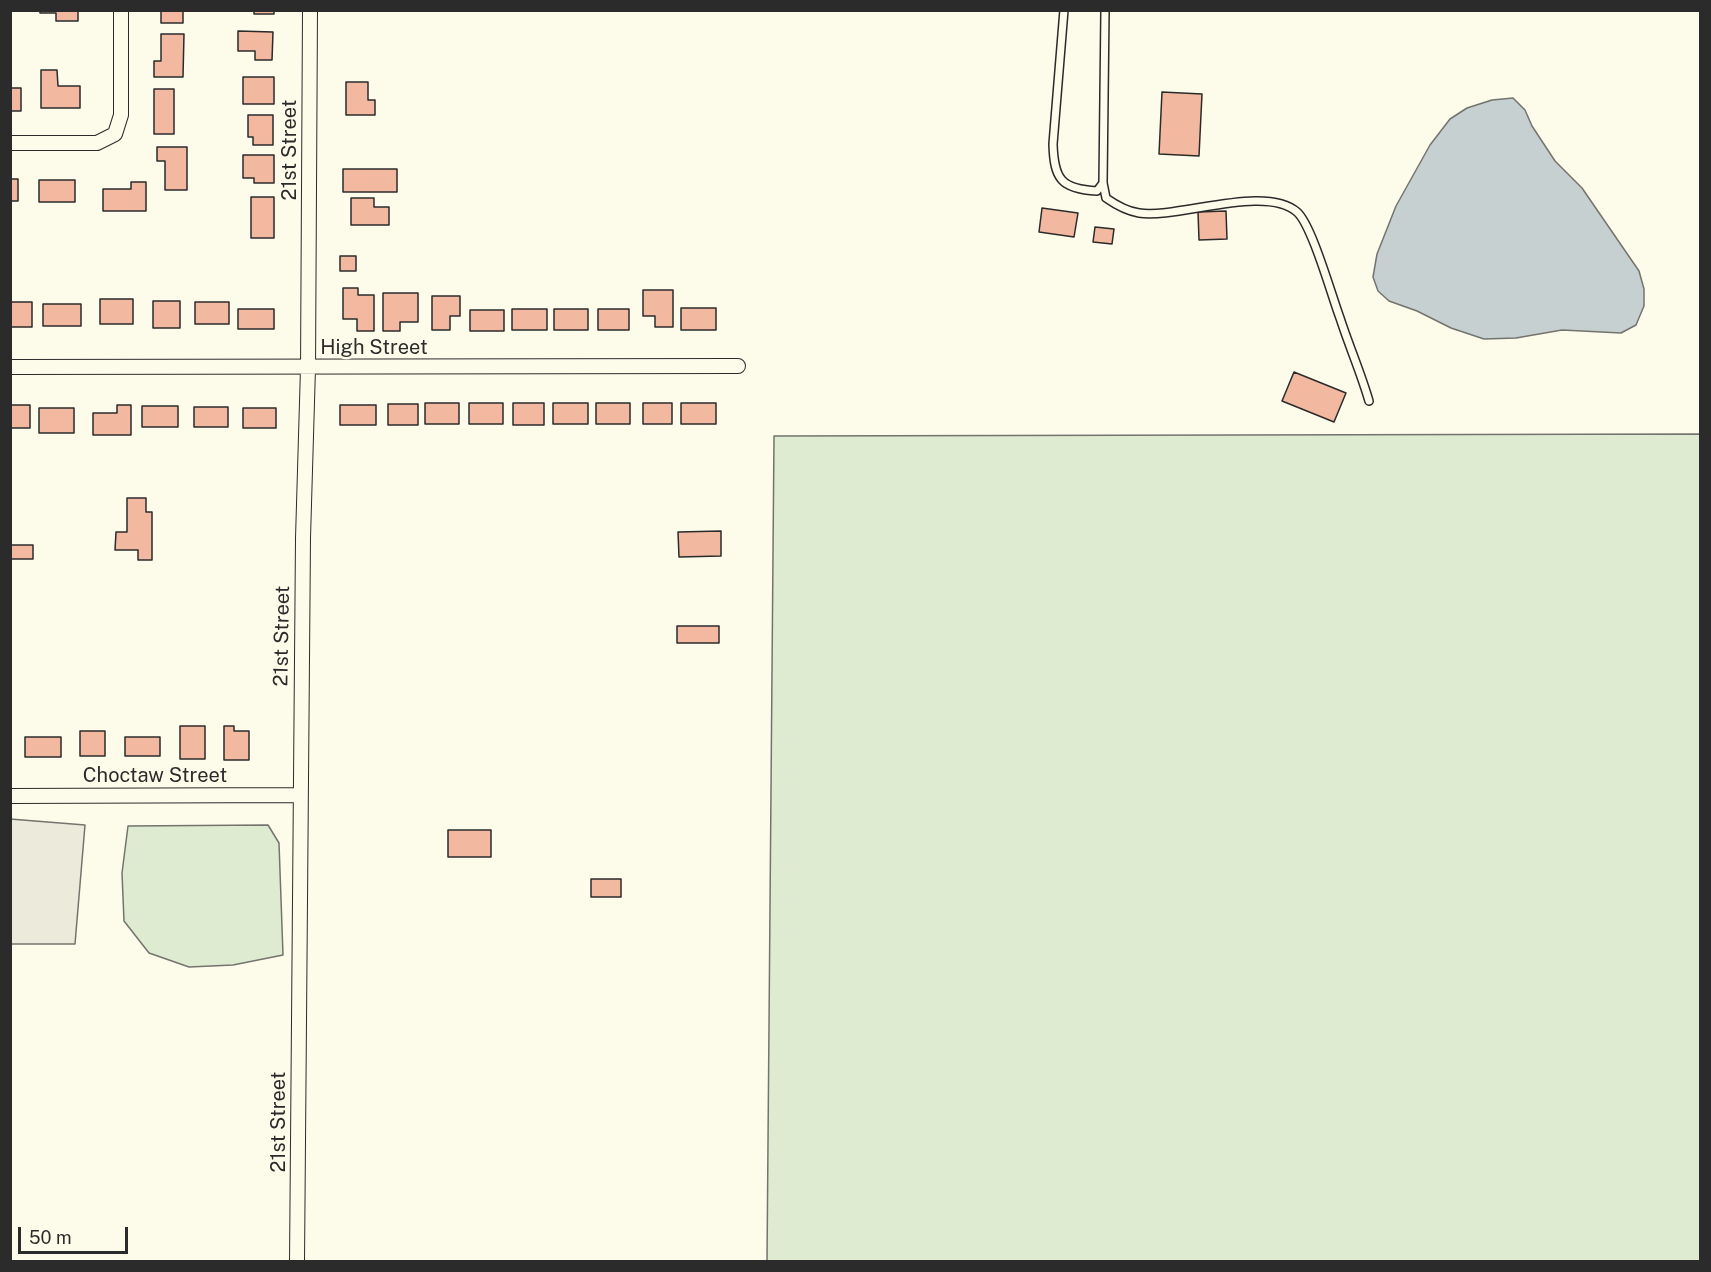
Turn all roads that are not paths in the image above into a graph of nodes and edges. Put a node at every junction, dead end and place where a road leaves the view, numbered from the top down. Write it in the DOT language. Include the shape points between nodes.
graph roads {
  1 [pos="122,10"];
  2 [pos="310,10"];
  3 [pos="1064,10"];
  4 [pos="1105,10"];
  5 [pos="10,143"];
  6 [pos="1103,183"];
  7 [pos="738,366"];
  8 [pos="10,367"];
  9 [pos="308,368"];
  10 [pos="1369,401"];
  11 [pos="300,795"];
  12 [pos="10,796"];
  13 [pos="297,1262"];
  1 -- 5 [label="street" via="121,115 115,134 97,143"];
  2 -- 9 [label="street, 21st Street"];
  3 -- 6 [label="lane" via="1053,166 1059,178 1078,190 1097,191"];
  4 -- 6 [label="lane"];
  6 -- 10 [label="lane" via="1106,198 1139,213 1253,202 1271,202 1298,213 1319,256"];
  7 -- 9 [label="street, High Street"];
  8 -- 9 [label="street, High Street"];
  9 -- 11 [label="street, 21st Street"];
  11 -- 12 [label="street, Choctaw Street"];
  11 -- 13 [label="street, 21st Street"];
}
